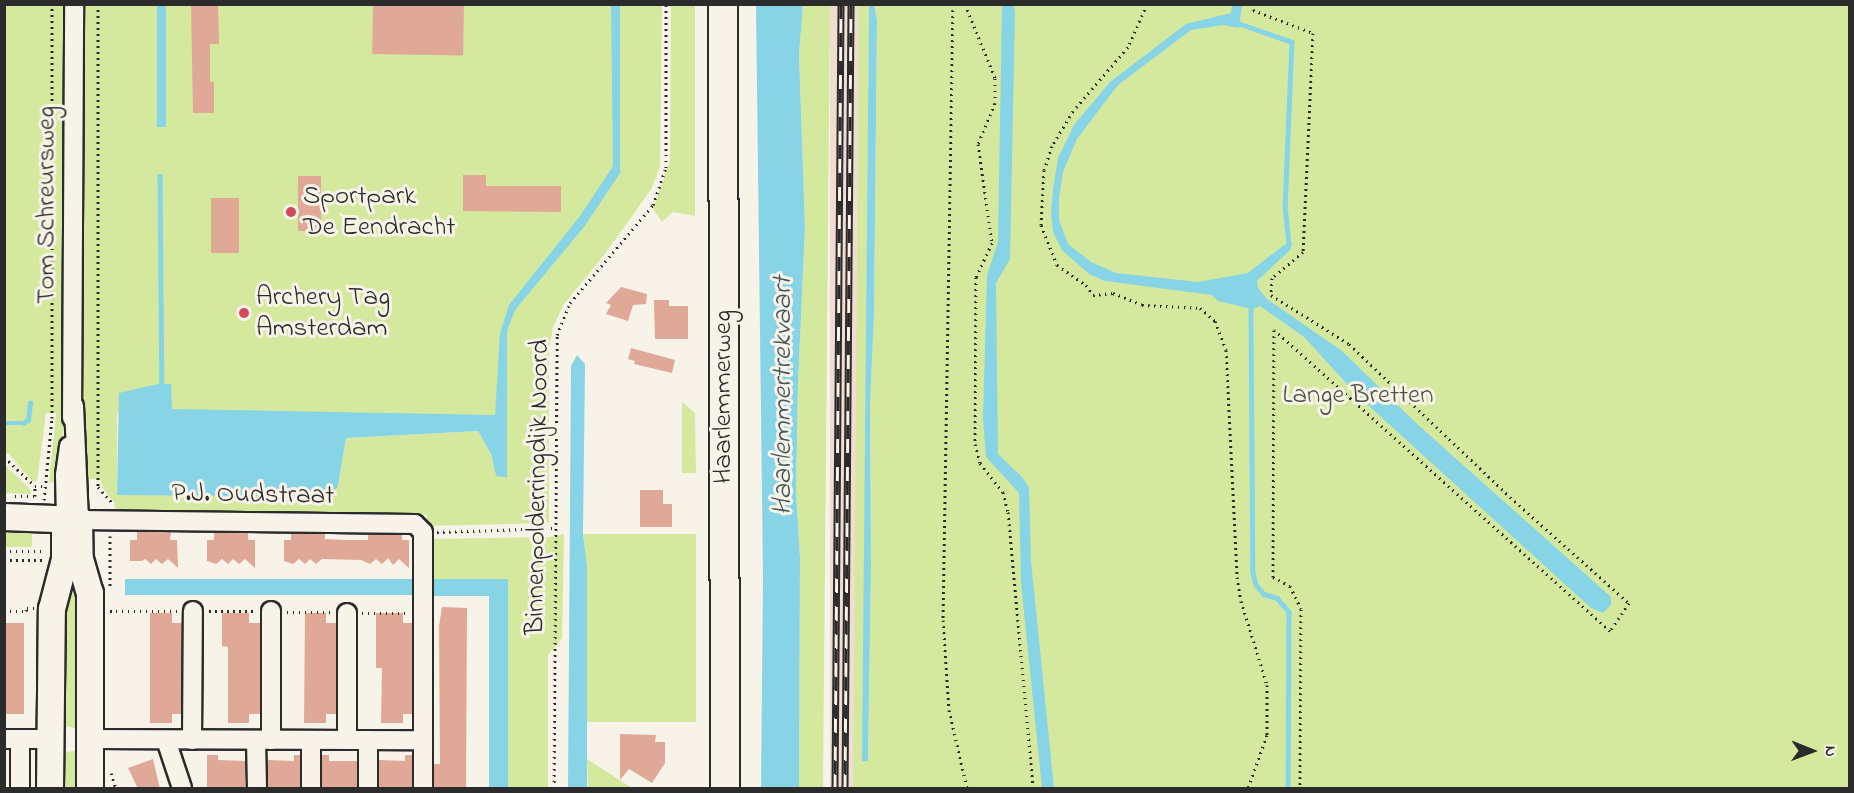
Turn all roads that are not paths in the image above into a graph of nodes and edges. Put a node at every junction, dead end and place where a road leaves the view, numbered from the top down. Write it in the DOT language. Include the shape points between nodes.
graph roads {
  1 [pos="74,4"];
  2 [pos="723,4"];
  3 [pos="742,4"];
  4 [pos="4,517"];
  5 [pos="72,519"];
  6 [pos="193,611"];
  7 [pos="271,612"];
  8 [pos="347,612"];
  9 [pos="12,739"];
  10 [pos="50,739"];
  11 [pos="90,739"];
  12 [pos="166,740"];
  13 [pos="192,740"];
  14 [pos="264,740"];
  15 [pos="311,740"];
  16 [pos="347,740"];
  17 [pos="368,740"];
  18 [pos="423,740"];
  19 [pos="20,789"];
  20 [pos="50,789"];
  21 [pos="90,789"];
  22 [pos="182,789"];
  23 [pos="257,789"];
  24 [pos="311,789"];
  25 [pos="368,789"];
  26 [pos="423,789"];
  27 [pos="725,789"];
  28 [pos="743,789"];
  1 -- 5 [label="street, Tom Schreursweg" via="74,406 65,475"];
  2 -- 27 [label="main road, Haarlemmerweg"];
  3 -- 28 [label="main road, Haarlemmerweg"];
  4 -- 5 [label="street"];
  5 -- 10 [label="street" via="52,609"];
  5 -- 11 [label="street" via="90,593"];
  5 -- 18 [label="street, P.J. Oudstraat" via="415,524 423,532"];
  6 -- 13 [label="street"];
  7 -- 14 [label="street"];
  8 -- 16 [label="street"];
  9 -- 10 [label="street"];
  9 -- 19 [label="street"];
  10 -- 11 [label="street"];
  10 -- 20 [label="street"];
  11 -- 12 [label="street"];
  11 -- 21 [label="street"];
  12 -- 13 [label="street"];
  12 -- 22 [label="street"];
  13 -- 14 [label="street"];
  14 -- 15 [label="street"];
  14 -- 23 [label="street"];
  15 -- 16 [label="street"];
  15 -- 24 [label="street"];
  16 -- 17 [label="street"];
  17 -- 18 [label="street"];
  17 -- 25 [label="street"];
  18 -- 26 [label="street"];
}
